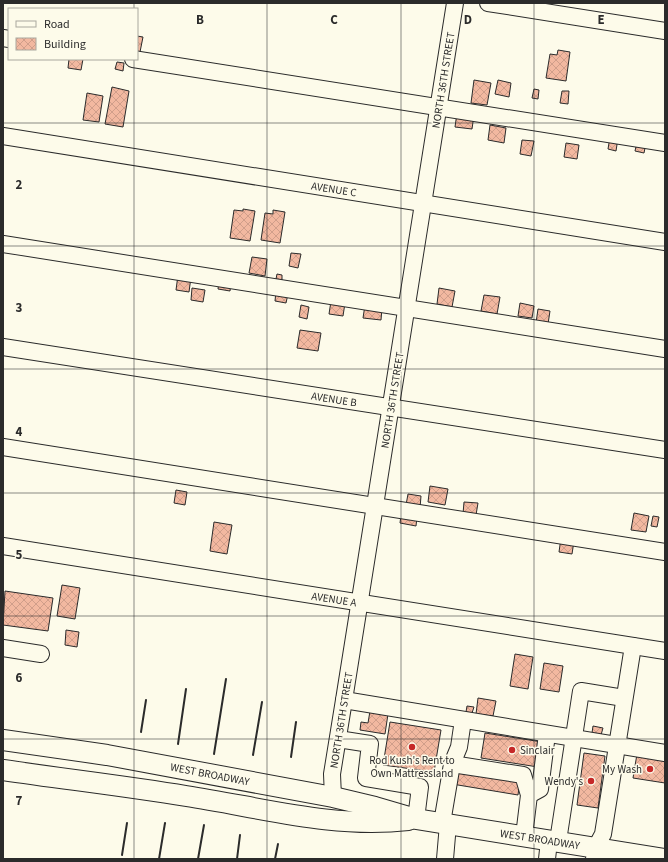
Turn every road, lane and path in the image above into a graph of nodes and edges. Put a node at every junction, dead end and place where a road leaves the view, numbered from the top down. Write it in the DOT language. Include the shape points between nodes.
graph roads {
  1 [pos="455,3"];
  2 [pos="488,3"];
  3 [pos="665,31"];
  4 [pos="138,60"];
  5 [pos="438,108"];
  6 [pos="3,136"];
  7 [pos="665,143"];
  8 [pos="423,204"];
  9 [pos="665,242"];
  10 [pos="3,244"];
  11 [pos="407,308"];
  12 [pos="3,347"];
  13 [pos="665,349"];
  14 [pos="391,408"];
  15 [pos="3,447"];
  16 [pos="665,450"];
  17 [pos="375,507"];
  18 [pos="3,546"];
  19 [pos="665,552"];
  20 [pos="360,603"];
  21 [pos="632,646"];
  22 [pos="3,648"];
  23 [pos="665,651"];
  24 [pos="41,654"];
  25 [pos="624,698"];
  26 [pos="344,700"];
  27 [pos="463,720"];
  28 [pos="547,734"];
  29 [pos="573,738"];
  30 [pos="338,739"];
  31 [pos="3,740"];
  32 [pos="616,745"];
  33 [pos="665,753"];
  34 [pos="452,764"];
  35 [pos="3,770"];
  36 [pos="529,795"];
  37 [pos="333,797"];
  38 [pos="416,819"];
  39 [pos="445,824"];
  40 [pos="524,836"];
  41 [pos="551,847"];
  42 [pos="595,853"];
  43 [pos="445,859"];
  44 [pos="665,859"];
  1 -- 5 [label="street, NORTH 36TH STREET"];
  2 -- 3 [label="street"];
  4 -- 5 [label="street"];
  5 -- 7 [label="street"];
  5 -- 8 [label="street, NORTH 36TH STREET"];
  6 -- 8 [label="street, AVENUE C"];
  8 -- 9 [label="street, AVENUE C"];
  8 -- 11 [label="street, NORTH 36TH STREET"];
  10 -- 11 [label="street"];
  11 -- 13 [label="street"];
  11 -- 14 [label="street, NORTH 36TH STREET"];
  12 -- 14 [label="street, AVENUE B"];
  14 -- 16 [label="street, AVENUE B"];
  14 -- 17 [label="street, NORTH 36TH STREET"];
  15 -- 17 [label="street"];
  17 -- 19 [label="street"];
  17 -- 20 [label="street, NORTH 36TH STREET"];
  18 -- 20 [label="street, AVENUE A"];
  20 -- 21 [label="street, AVENUE A"];
  20 -- 26 [label="street, NORTH 36TH STREET"];
  21 -- 23 [label="street, AVENUE A"];
  21 -- 25 [label="street"];
  22 -- 24 [label="street"];
  25 -- 29 [label="street" via="581,691"];
  25 -- 32 [label="street"];
  26 -- 27 [label="street"];
  26 -- 30 [label="street, NORTH 36TH STREET"];
  27 -- 28 [label="street"];
  27 -- 34 [label="street" via="460,746"];
  28 -- 29 [label="street"];
  28 -- 36 [label="street" via="540,789"];
  29 -- 32 [label="street"];
  29 -- 41 [label="street"];
  30 -- 37 [label="street, NORTH 36TH STREET" via="332,774"];
  30 -- 38 [label="street" via="370,744 366,778 420,787"];
  31 -- 37 [label="main road, WEST BROADWAY" via="114,756"];
  32 -- 33 [label="street"];
  32 -- 42 [label="street" via="603,834"];
  34 -- 36 [label="street" via="523,775"];
  34 -- 39 [label="street"];
  35 -- 38 [label="main road, WEST BROADWAY" via="326,819 375,823"];
  36 -- 40 [label="street"];
  37 -- 38 [label="main road, WEST BROADWAY"];
  38 -- 39 [label="main road, WEST BROADWAY"];
  39 -- 40 [label="main road, WEST BROADWAY"];
  39 -- 43 [label="street"];
  40 -- 41 [label="main road, WEST BROADWAY"];
  41 -- 42 [label="main road, WEST BROADWAY"];
  42 -- 44 [label="main road, WEST BROADWAY"];
}
